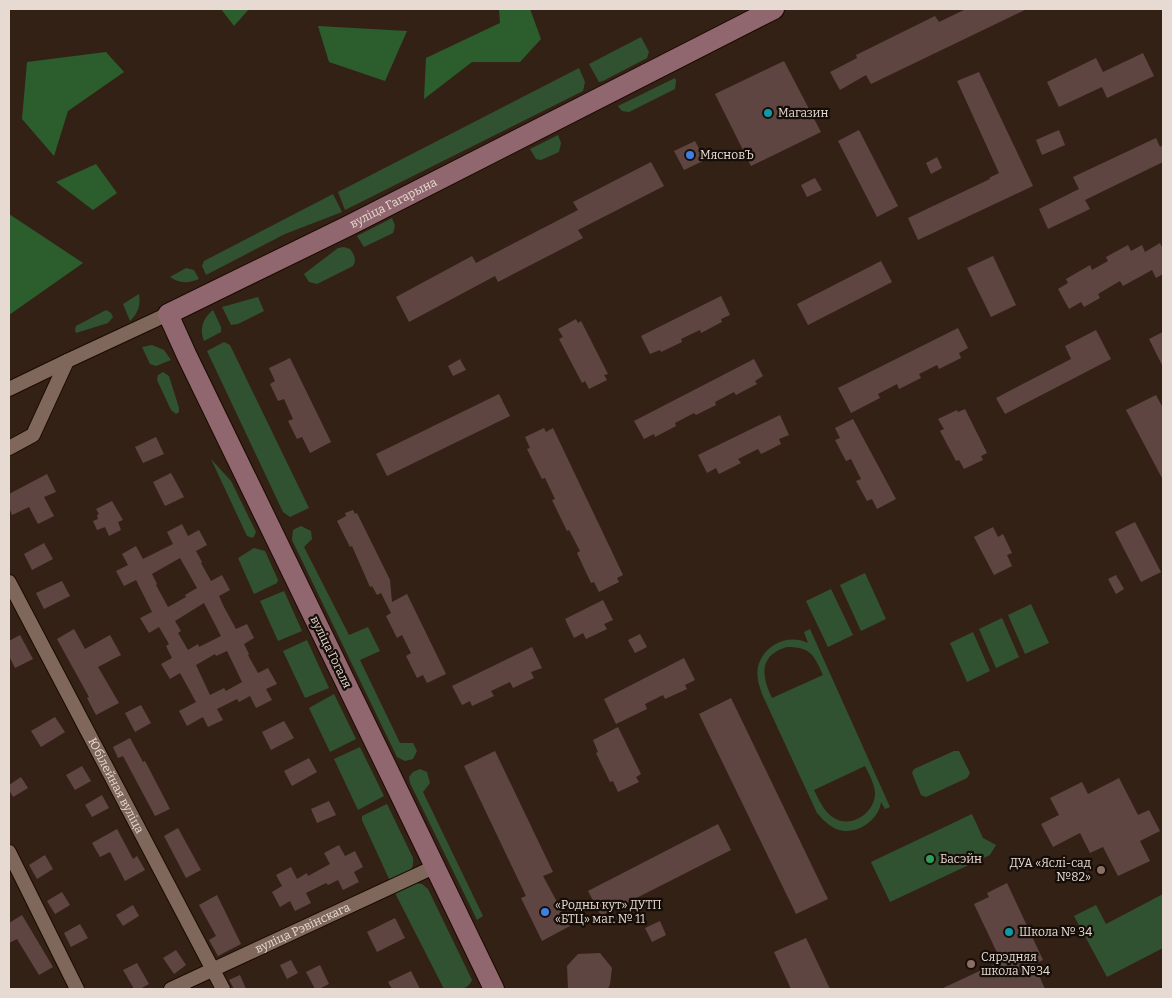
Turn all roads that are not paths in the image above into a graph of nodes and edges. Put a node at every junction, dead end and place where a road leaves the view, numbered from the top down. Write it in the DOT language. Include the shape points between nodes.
graph roads {
  1 [pos="774,9"];
  2 [pos="168,314"];
  3 [pos="67,361"];
  4 [pos="9,390"];
  5 [pos="9,448"];
  6 [pos="9,582"];
  7 [pos="9,852"];
  8 [pos="434,867"];
  9 [pos="213,970"];
  10 [pos="77,989"];
  11 [pos="171,989"];
  12 [pos="223,989"];
  13 [pos="494,989"];
  1 -- 2 [label="main road, вуліца Гагарына"];
  2 -- 3 [label="street, вуліца Гагарына"];
  2 -- 8 [label="main road, вуліца Гогаля"];
  3 -- 4 [label="street, вуліца Гагарына"];
  3 -- 5 [label="street" via="33,434"];
  6 -- 9 [label="street, Юбілейная вуліца"];
  7 -- 10 [label="street"];
  8 -- 9 [label="street, вуліца Рэвінскага"];
  8 -- 13 [label="main road, вуліца Гогаля"];
  9 -- 11 [label="street, вуліца Рэвінскага"];
  9 -- 12 [label="street, Юбілейная вуліца"];
}
